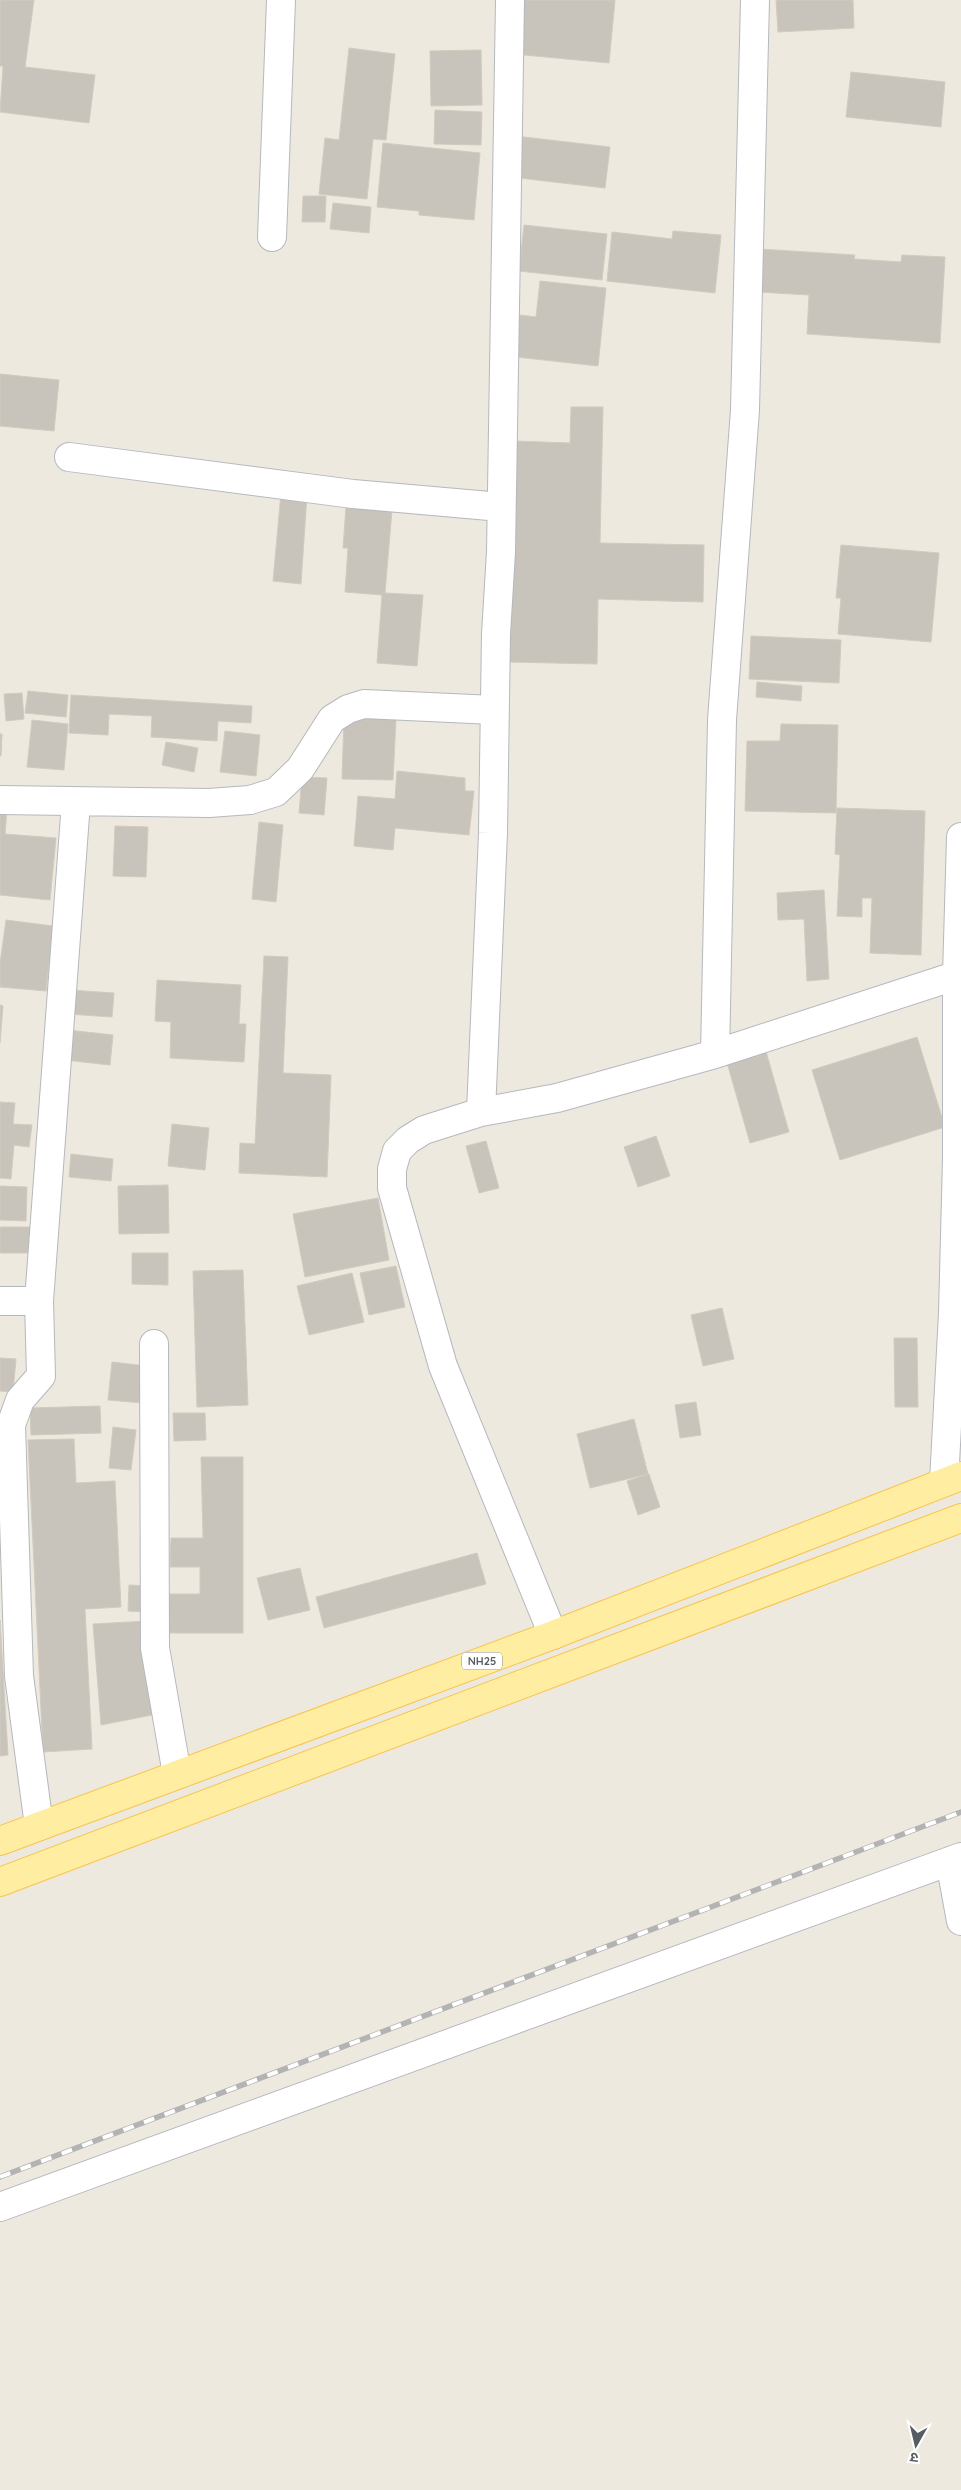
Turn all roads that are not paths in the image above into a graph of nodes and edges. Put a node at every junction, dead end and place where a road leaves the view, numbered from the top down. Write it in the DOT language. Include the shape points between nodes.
graph roads {
  1 [pos="281,0"];
  2 [pos="510,0"];
  3 [pos="754,0"];
  4 [pos="272,237"];
  5 [pos="69,457"];
  6 [pos="501,507"];
  7 [pos="494,710"];
  8 [pos="0,800"];
  9 [pos="76,802"];
  10 [pos="961,836"];
  11 [pos="959,975"];
  12 [pos="715,1054"];
  13 [pos="481,1112"];
  14 [pos="0,1301"];
  15 [pos="39,1302"];
  16 [pos="154,1344"];
  17 [pos="952,1479"];
  18 [pos="961,1518"];
  19 [pos="553,1635"];
  20 [pos="177,1774"];
  21 [pos="39,1826"];
  22 [pos="0,1841"];
  23 [pos="955,1859"];
  24 [pos="0,1882"];
  25 [pos="961,1921"];
  26 [pos="0,2207"];
  1 -- 4 [label="street"];
  2 -- 6 [label="street"];
  3 -- 12 [label="street" via="745,410 722,720"];
  5 -- 6 [label="street" via="353,494"];
  6 -- 7 [label="street"];
  7 -- 9 [label="street" via="364,704 348,709 332,719 300,769 288,781 276,792 250,800 209,803"];
  7 -- 13 [label="street"];
  8 -- 9 [label="street"];
  9 -- 15 [label="street"];
  10 -- 11 [label="street"];
  11 -- 12 [label="street"];
  11 -- 17 [label="street"];
  12 -- 13 [label="street" via="557,1098"];
  13 -- 19 [label="street" via="424,1130 408,1140 397,1152 392,1168 392,1188 443,1366"];
  14 -- 15 [label="street"];
  15 -- 21 [label="street" via="41,1376 20,1400 10,1425 19,1676"];
  16 -- 20 [label="street" via="155,1648"];
  17 -- 19 [label="main road, NH25"];
  18 -- 24 [label="main road"];
  19 -- 20 [label="main road, NH25"];
  20 -- 21 [label="main road, NH25"];
  21 -- 22 [label="main road, NH25"];
  23 -- 25 [label="street"];
  23 -- 26 [label="street"];
}
